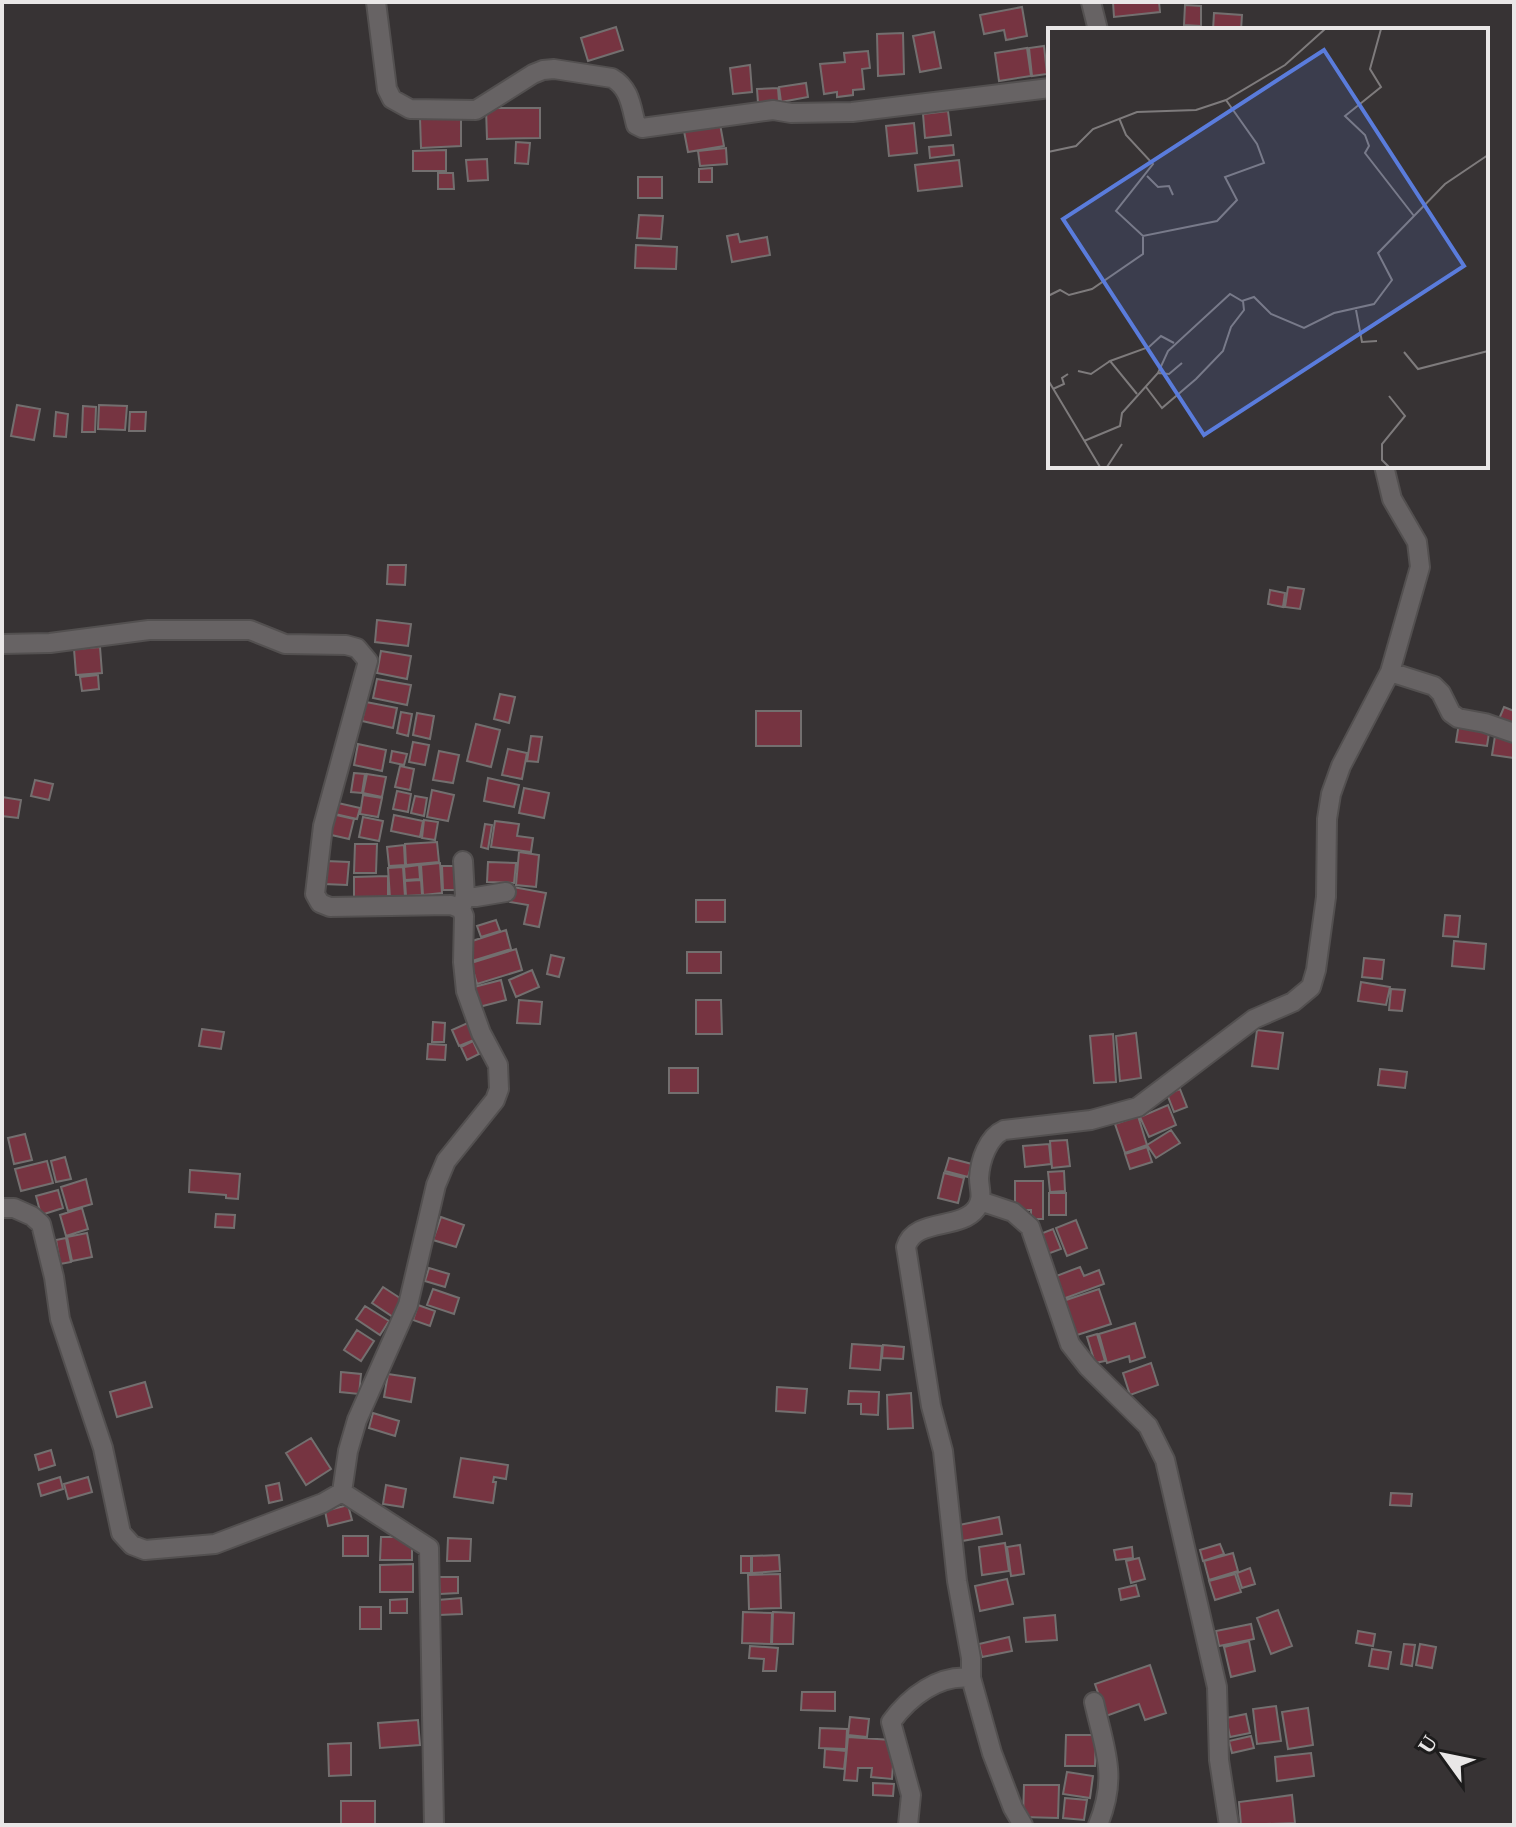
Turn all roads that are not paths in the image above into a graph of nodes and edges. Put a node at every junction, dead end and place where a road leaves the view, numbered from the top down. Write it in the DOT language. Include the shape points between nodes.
graph roads {
  1 [pos="376,2"];
  2 [pos="1091,2"];
  3 [pos="1098,28"];
  4 [pos="1048,88"];
  5 [pos="1384,468"];
  6 [pos="2,644"];
  7 [pos="1390,672"];
  8 [pos="1514,733"];
  9 [pos="463,861"];
  10 [pos="506,892"];
  11 [pos="463,903"];
  12 [pos="980,1201"];
  13 [pos="2,1208"];
  14 [pos="342,1492"];
  15 [pos="971,1678"];
  16 [pos="1094,1702"];
  17 [pos="434,1825"];
  18 [pos="908,1825"];
  19 [pos="1023,1825"];
  20 [pos="1098,1825"];
  21 [pos="1229,1825"];
  1 -- 4 [label="street" via="387,89 392,99 410,109 476,110 533,74 554,69 620,83 628,92 636,125 642,128 773,110 852,112"];
  2 -- 3 [label="street"];
  5 -- 7 [label="street" via="1392,499 1417,542 1420,567"];
  6 -- 11 [label="street" via="149,630 250,630 285,644 357,648 368,661 323,826 315,894 330,907"];
  7 -- 8 [label="street" via="1434,686 1458,718"];
  7 -- 12 [label="street" via="1331,794 1326,897 1311,987 1293,1002 1254,1019 1138,1107 1091,1120 997,1133 986,1148"];
  9 -- 11 [label="street"];
  10 -- 11 [label="street"];
  11 -- 14 [label="street" via="466,991 498,1065 499,1089 446,1161 436,1185 408,1305 357,1420"];
  12 -- 15 [label="street" via="972,1213 914,1234 906,1247 943,1451"];
  12 -- 21 [label="street" via="1013,1212 1030,1227 1070,1344 1148,1426 1165,1460 1217,1687 1219,1760"];
  13 -- 14 [label="street" via="14,1208 41,1224 60,1319 103,1448 121,1533 132,1545 145,1550 215,1544"];
  14 -- 17 [label="street" via="429,1548"];
  15 -- 18 [label="street" via="935,1683 905,1704 891,1722 911,1795"];
  15 -- 19 [label="street" via="992,1753"];
  16 -- 20 [label="street" via="1110,1777"];
}
